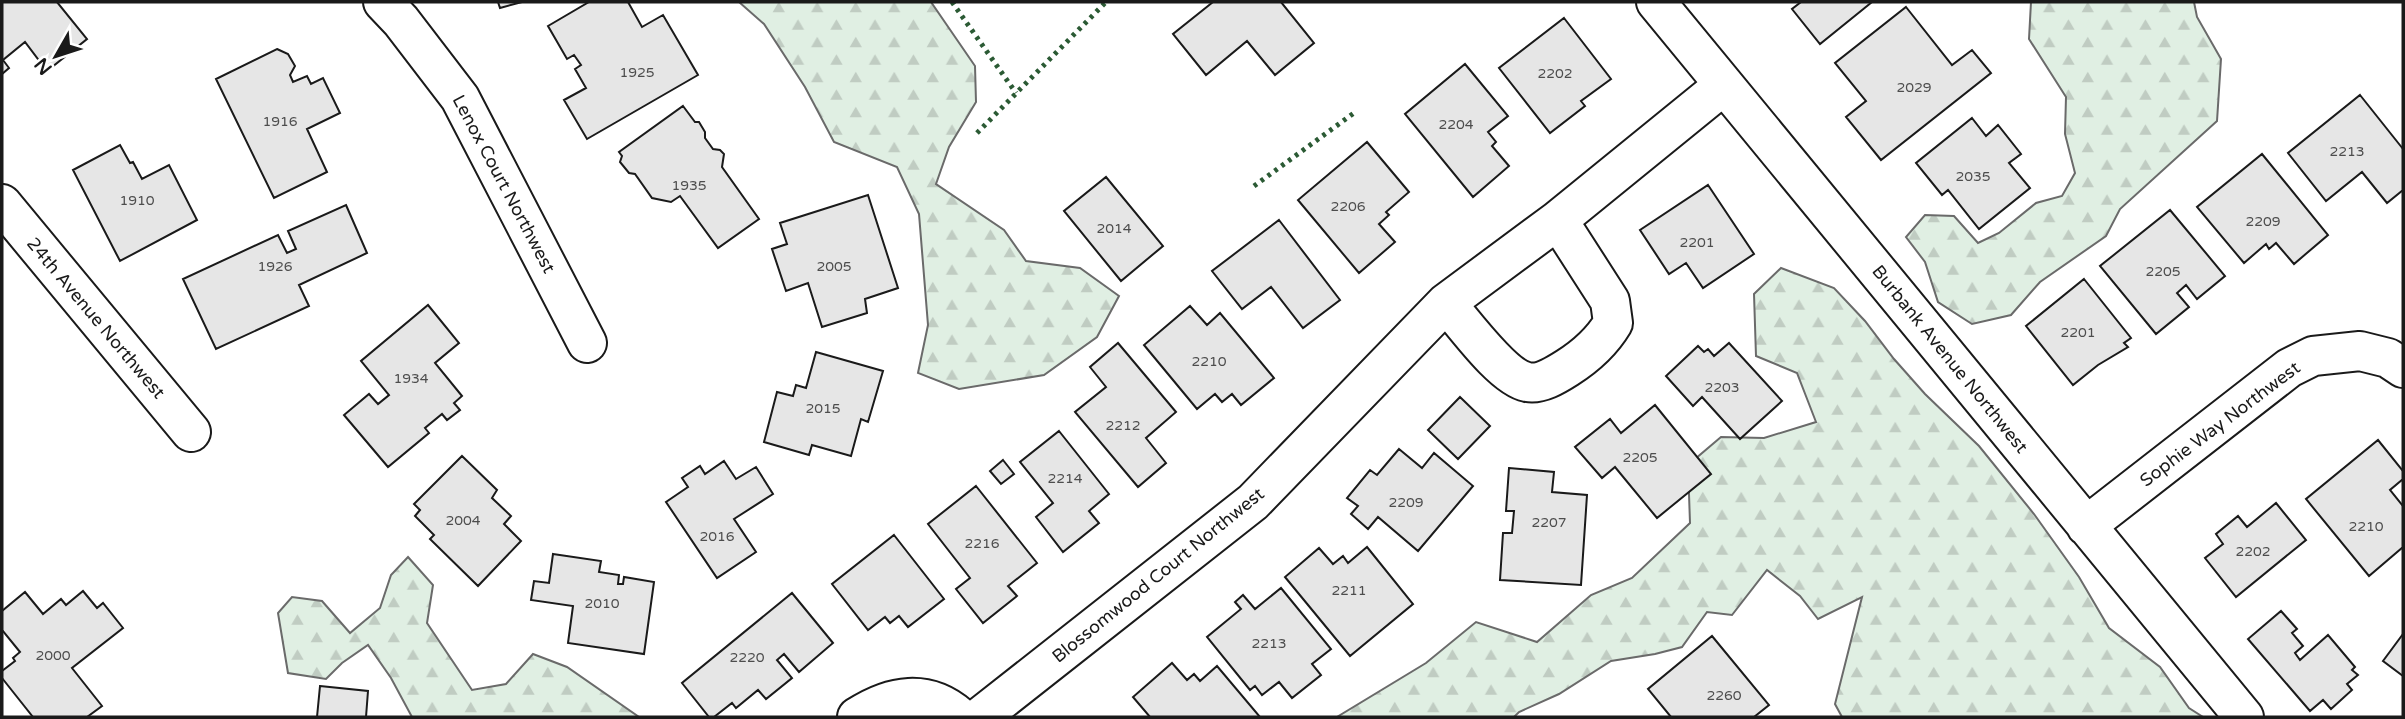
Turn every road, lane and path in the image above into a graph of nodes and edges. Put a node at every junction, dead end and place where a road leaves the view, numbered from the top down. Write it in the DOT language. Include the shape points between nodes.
graph roads {
  1 [pos="383,2"];
  2 [pos="1656,2"];
  3 [pos="1724,85"];
  4 [pos="2,204"];
  5 [pos="1558,220"];
  6 [pos="1446,303"];
  7 [pos="587,343"];
  8 [pos="2403,368"];
  9 [pos="191,432"];
  10 [pos="2087,526"];
  11 [pos="858,717"];
  12 [pos="960,717"];
  13 [pos="980,717"];
  14 [pos="2244,717"];
  1 -- 7 [label="street, Lenox Court Northwest" via="460,98"];
  2 -- 3 [label="street, Burbank Avenue Northwest"];
  3 -- 5 [label="street, Blossomwood Court Northwest"];
  3 -- 10 [label="street, Burbank Avenue Northwest"];
  4 -- 9 [label="street, 24th Avenue Northwest"];
  5 -- 6 [label="street, Blossomwood Court Northwest"];
  5 -- 6 [label="street" via="1610,301 1613,323 1602,341 1575,363 1550,378 1529,383 1510,376"];
  6 -- 13 [label="street, Blossomwood Court Northwest" via="1253,502"];
  8 -- 10 [label="street, Sophie Way Northwest" via="2388,358 2360,351 2312,356 2289,368"];
  10 -- 14 [label="street, Burbank Avenue Northwest"];
  11 -- 12 [label="street" via="877,704 902,697 927,699"];
}
